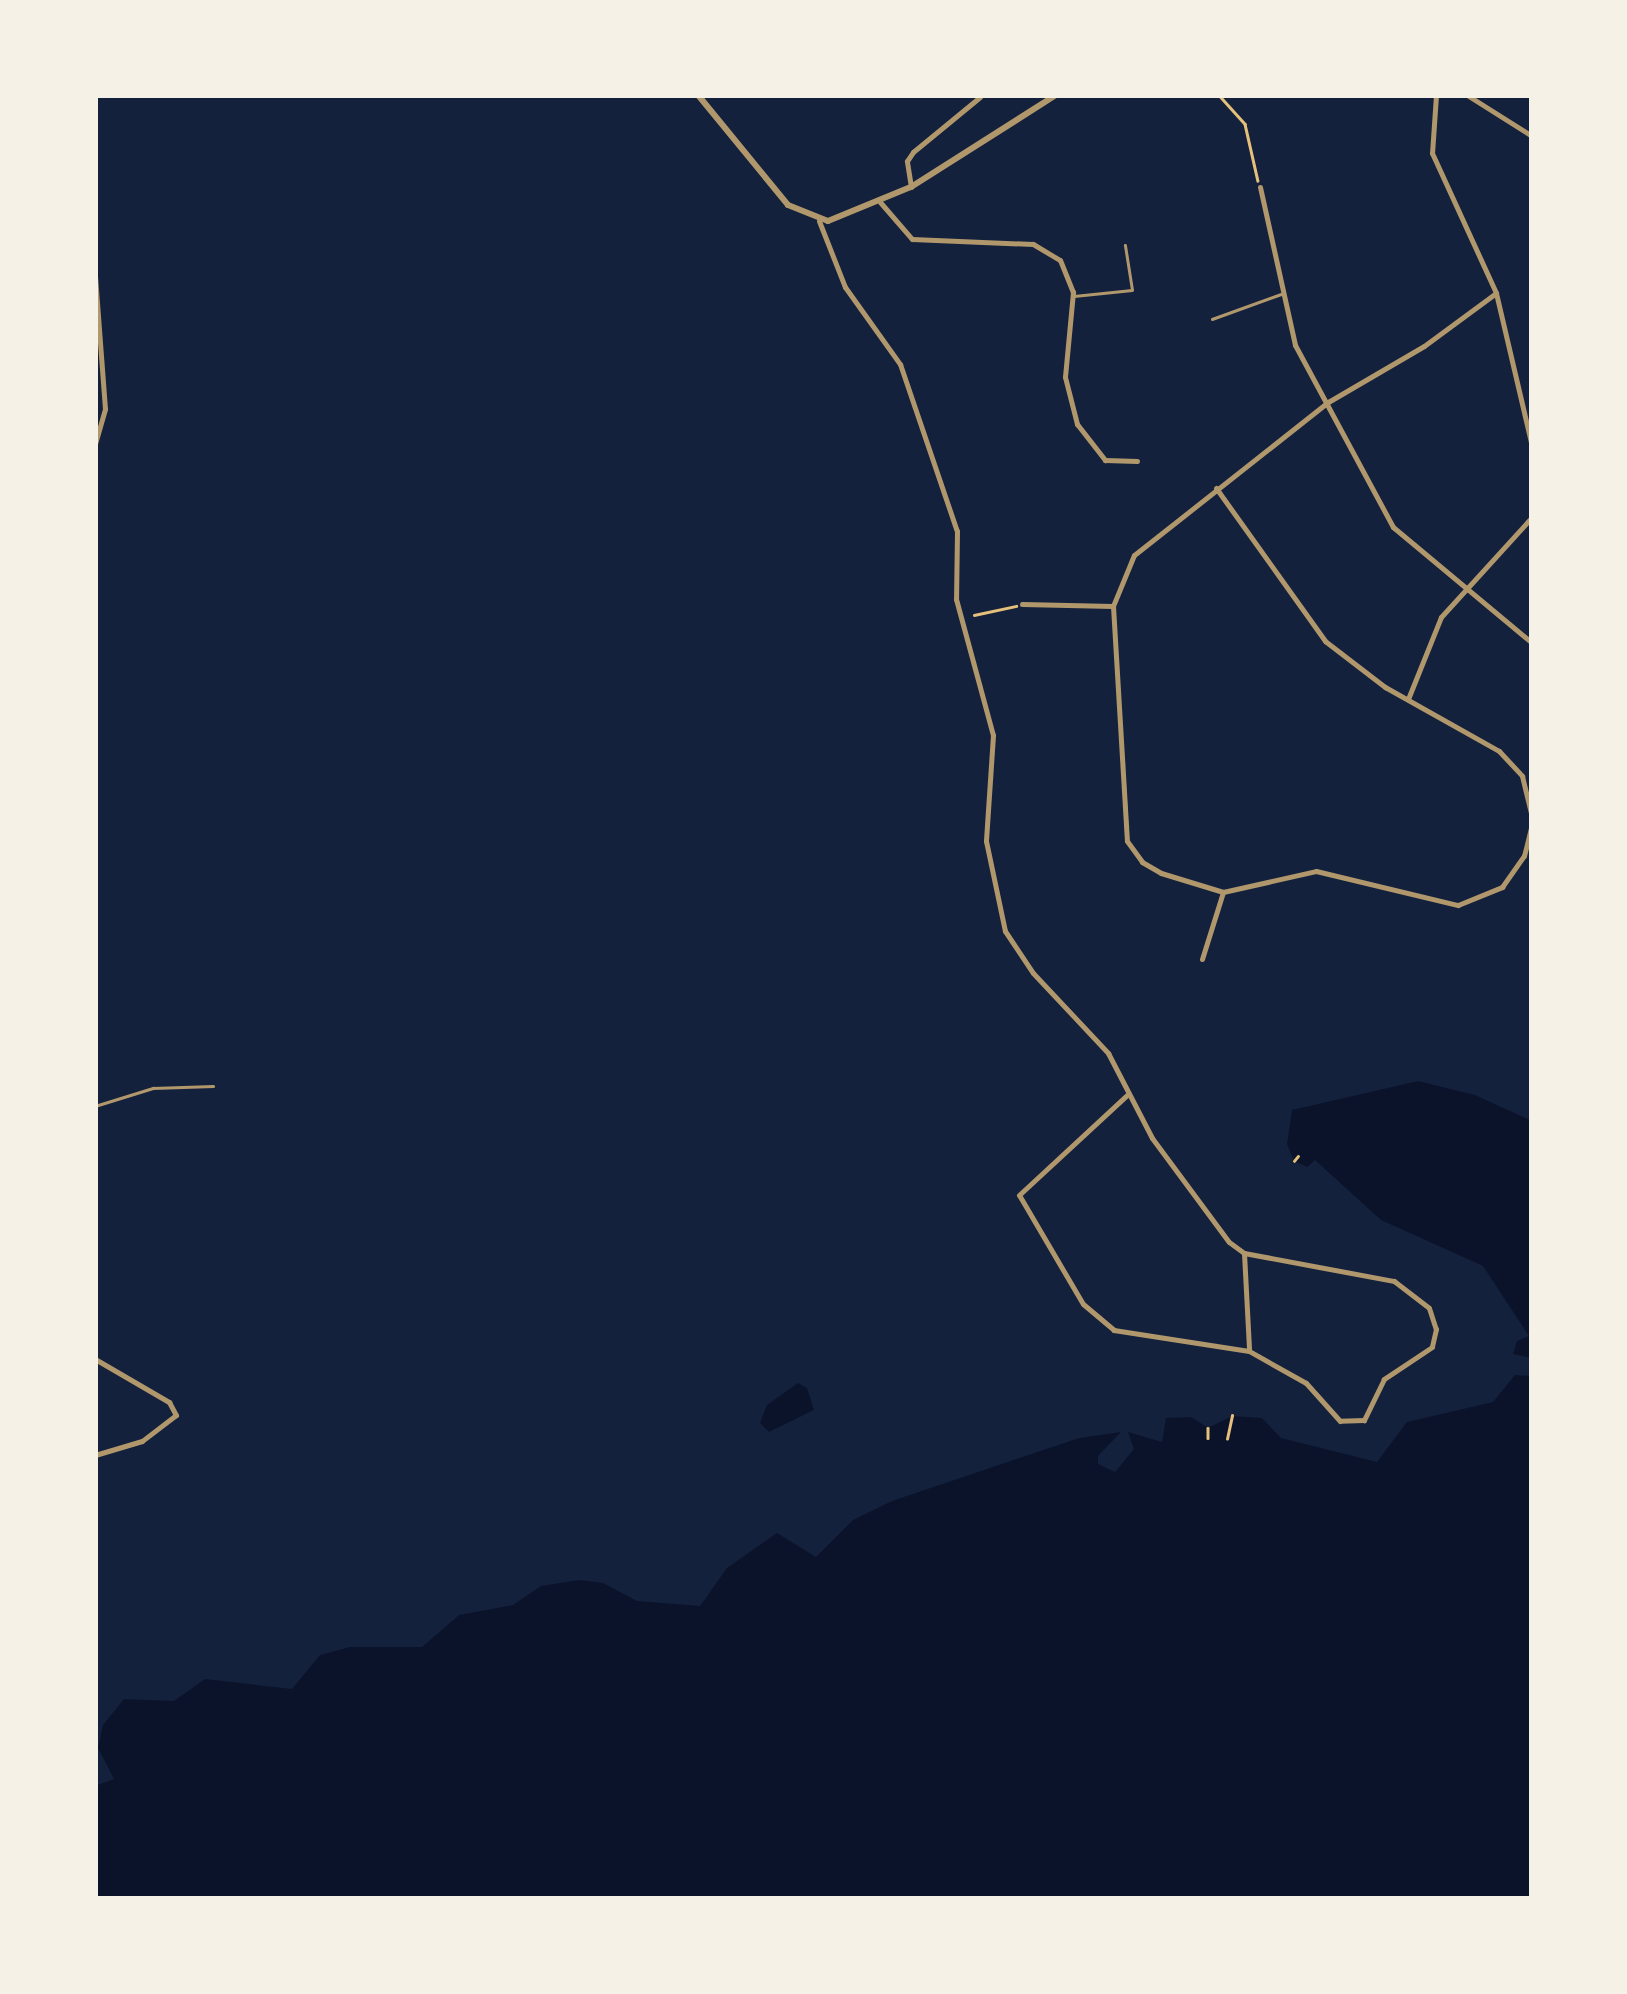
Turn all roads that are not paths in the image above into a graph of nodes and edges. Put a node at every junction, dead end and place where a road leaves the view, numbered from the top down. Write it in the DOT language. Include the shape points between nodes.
graph roads {
  1 [pos="698,95"];
  2 [pos="1056,95"];
  3 [pos="1436,95"];
  4 [pos="1467,95"];
  5 [pos="980,98"];
  6 [pos="1532,136"];
  7 [pos="911,187"];
  8 [pos="1260,187"];
  9 [pos="880,202"];
  10 [pos="819,221"];
  11 [pos="1125,246"];
  12 [pos="95,276"];
  13 [pos="1496,293"];
  14 [pos="1282,294"];
  15 [pos="1073,296"];
  16 [pos="1212,319"];
  17 [pos="1328,402"];
  18 [pos="95,444"];
  19 [pos="1532,447"];
  20 [pos="1138,461"];
  21 [pos="1216,488"];
  22 [pos="1532,517"];
  23 [pos="1467,584"];
  24 [pos="1022,604"];
  25 [pos="1113,606"];
  26 [pos="1532,643"];
  27 [pos="1408,699"];
  28 [pos="1532,817"];
  29 [pos="1532,826"];
  30 [pos="1524,856"];
  31 [pos="1532,859"];
  32 [pos="1222,892"];
  33 [pos="1202,959"];
  34 [pos="213,1086"];
  35 [pos="1127,1095"];
  36 [pos="95,1106"];
  37 [pos="1244,1253"];
  38 [pos="1250,1352"];
  39 [pos="95,1359"];
  40 [pos="95,1456"];
  1 -- 10 [label="street" via="779,196"];
  2 -- 7 [label="street"];
  3 -- 13 [label="street" via="1430,140 1436,166"];
  4 -- 6 [label="street"];
  5 -- 7 [label="street" via="907,160"];
  7 -- 9 [label="street"];
  8 -- 14 [label="street"];
  9 -- 10 [label="street" via="850,217"];
  9 -- 15 [label="street" via="912,239 1042,247 1065,268"];
  10 -- 35 [label="street" via="845,287 900,364 956,530 956,599 993,735 986,841 996,909 1018,955 1108,1052"];
  11 -- 15 [label="lane" via="1132,290"];
  12 -- 18 [label="street" via="105,409"];
  13 -- 17 [label="street" via="1424,346"];
  13 -- 19 [label="street"];
  14 -- 16 [label="lane"];
  14 -- 17 [label="street" via="1295,346"];
  15 -- 20 [label="street" via="1065,378 1077,424 1106,460"];
  17 -- 21 [label="street"];
  17 -- 23 [label="street" via="1393,527"];
  21 -- 25 [label="street" via="1148,539 1122,576"];
  21 -- 27 [label="street" via="1325,641"];
  22 -- 23 [label="street"];
  23 -- 26 [label="street"];
  23 -- 27 [label="street" via="1441,617"];
  24 -- 25 [label="street"];
  25 -- 32 [label="street" via="1126,841 1142,862 1162,873"];
  27 -- 28 [label="street" via="1512,763 1527,788"];
  29 -- 30 [label="street"];
  30 -- 31 [label="street"];
  30 -- 32 [label="street" via="1502,887 1458,905 1316,871"];
  32 -- 33 [label="street"];
  34 -- 36 [label="lane" via="153,1088"];
  35 -- 37 [label="street" via="1229,1242"];
  35 -- 38 [label="street" via="1028,1180 1019,1195 1023,1206 1101,1326"];
  37 -- 38 [label="street"];
  37 -- 38 [label="street" via="1394,1282 1420,1297 1436,1328 1432,1347 1390,1373 1368,1416 1357,1423 1340,1421 1306,1383"];
  39 -- 40 [label="street" via="169,1402 176,1415 142,1441"];
}
